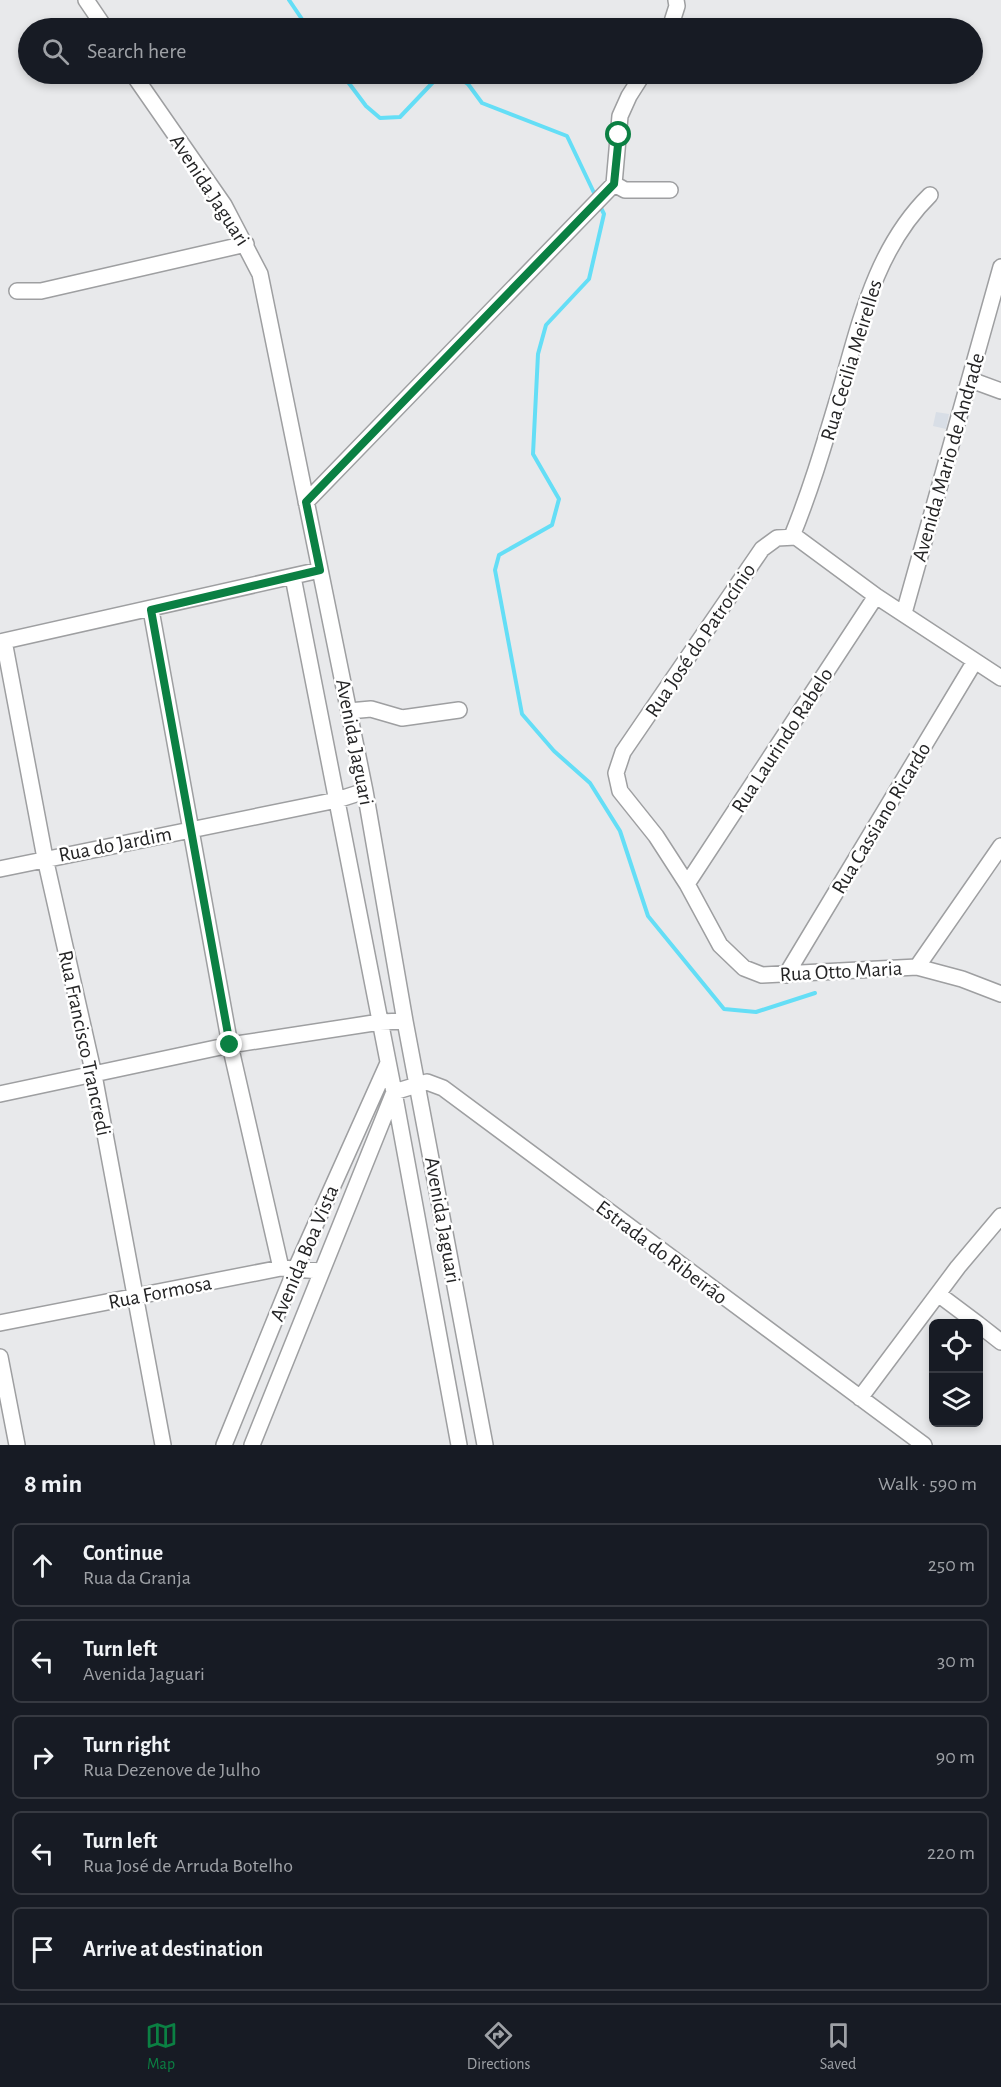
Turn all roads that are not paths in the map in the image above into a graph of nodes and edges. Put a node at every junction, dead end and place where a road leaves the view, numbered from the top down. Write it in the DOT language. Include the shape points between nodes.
graph roads {
  1 [pos="86,0"];
  2 [pos="676,0"];
  3 [pos="98,18"];
  4 [pos="673,18"];
  5 [pos="140,84"];
  6 [pos="637,84"];
  7 [pos="611,187"];
  8 [pos="670,190"];
  9 [pos="930,195"];
  10 [pos="246,244"];
  11 [pos="1001,267"];
  12 [pos="17,291"];
  13 [pos="971,380"];
  14 [pos="1001,391"];
  15 [pos="306,502"];
  16 [pos="794,537"];
  17 [pos="320,570"];
  18 [pos="292,577"];
  19 [pos="876,596"];
  20 [pos="151,610"];
  21 [pos="904,613"];
  22 [pos="2,641"];
  23 [pos="975,661"];
  24 [pos="1001,678"];
  25 [pos="459,710"];
  26 [pos="349,711"];
  27 [pos="618,764"];
  28 [pos="365,791"];
  29 [pos="337,800"];
  30 [pos="190,829"];
  31 [pos="1001,846"];
  32 [pos="45,858"];
  33 [pos="0,869"];
  34 [pos="687,884"];
  35 [pos="916,967"];
  36 [pos="786,975"];
  37 [pos="1001,994"];
  38 [pos="405,1021"];
  39 [pos="380,1022"];
  40 [pos="230,1045"];
  41 [pos="388,1063"];
  42 [pos="94,1075"];
  43 [pos="418,1085"];
  44 [pos="393,1092"];
  45 [pos="0,1094"];
  46 [pos="1001,1216"];
  47 [pos="288,1268"];
  48 [pos="321,1271"];
  49 [pos="938,1294"];
  50 [pos="136,1297"];
  51 [pos="971,1319"];
  52 [pos="0,1323"];
  53 [pos="983,1328"];
  54 [pos="1001,1342"];
  55 [pos="0,1357"];
  56 [pos="861,1398"];
  57 [pos="17,1445"];
  58 [pos="163,1445"];
  59 [pos="224,1445"];
  60 [pos="252,1445"];
  61 [pos="459,1445"];
  62 [pos="485,1445"];
  63 [pos="924,1445"];
  1 -- 3 [label="street"];
  2 -- 4 [label="street"];
  5 -- 10 [label="street, Avenida Jaguari" via="225,205"];
  6 -- 7 [label="street" via="620,116"];
  7 -- 8 [label="street"];
  7 -- 15 [label="street"];
  9 -- 16 [label="street, Rua Cecilia Meirelles" via="912,212 881,263"];
  10 -- 12 [label="street" via="41,291"];
  10 -- 15 [label="street, Avenida Jaguari" via="260,274 268,308"];
  11 -- 13 [label="street, Avenida Mario de Andrade"];
  13 -- 14 [label="street"];
  13 -- 21 [label="street, Avenida Mario de Andrade"];
  15 -- 17 [label="street, Avenida Jaguari"];
  16 -- 19 [label="street"];
  16 -- 27 [label="street, Rua José do Patrocínio" via="777,538 762,549"];
  17 -- 18 [label="street"];
  17 -- 26 [label="street, Avenida Jaguari"];
  18 -- 20 [label="street"];
  18 -- 29 [label="street, Avenida Jaguari"];
  19 -- 21 [label="street"];
  19 -- 34 [label="street, Rua Laurindo Rabelo"];
  20 -- 22 [label="street"];
  20 -- 30 [label="street"];
  21 -- 23 [label="street"];
  22 -- 32 [label="street, Rua Francisco Trancredi"];
  23 -- 24 [label="street"];
  23 -- 36 [label="street, Rua Cassiano Ricardo"];
  25 -- 26 [label="street" via="402,718 370,709"];
  26 -- 28 [label="street, Avenida Jaguari"];
  27 -- 34 [label="street, Rua Otto Maria" via="620,791"];
  28 -- 29 [label="street, Rua do Jardim"];
  28 -- 38 [label="street, Avenida Jaguari"];
  29 -- 30 [label="street, Rua do Jardim"];
  29 -- 39 [label="street, Avenida Jaguari"];
  30 -- 32 [label="street, Rua do Jardim"];
  30 -- 40 [label="street"];
  31 -- 35 [label="street"];
  32 -- 33 [label="street, Rua do Jardim"];
  32 -- 42 [label="street, Rua Francisco Trancredi"];
  34 -- 36 [label="street, Rua Otto Maria" via="720,945 733,960 762,975"];
  35 -- 36 [label="street, Rua Otto Maria"];
  35 -- 37 [label="street, Rua Otto Maria"];
  38 -- 39 [label="street"];
  38 -- 43 [label="street, Avenida Jaguari"];
  39 -- 40 [label="street"];
  39 -- 41 [label="street, Avenida Jaguari"];
  40 -- 42 [label="street"];
  40 -- 47 [label="street"];
  41 -- 44 [label="street, Avenida Jaguari"];
  41 -- 47 [label="street, Avenida Boa Vista"];
  42 -- 45 [label="street"];
  42 -- 50 [label="street, Rua Francisco Trancredi"];
  43 -- 44 [label="street, Estrada do Ribeirão"];
  43 -- 56 [label="street, Estrada do Ribeirão" via="427,1082 443,1088"];
  43 -- 62 [label="street, Avenida Jaguari"];
  44 -- 48 [label="street, Avenida Boa Vista"];
  44 -- 61 [label="street, Avenida Jaguari"];
  46 -- 49 [label="street"];
  47 -- 48 [label="street, Rua Formosa"];
  47 -- 50 [label="street, Rua Formosa"];
  47 -- 59 [label="street, Avenida Boa Vista"];
  48 -- 60 [label="street, Avenida Boa Vista"];
  49 -- 51 [label="street"];
  49 -- 56 [label="street"];
  50 -- 52 [label="street, Rua Formosa"];
  50 -- 58 [label="street, Rua Francisco Trancredi"];
  53 -- 54 [label="street"];
  55 -- 57 [label="street"];
  56 -- 63 [label="street, Estrada do Ribeirão"];
}
